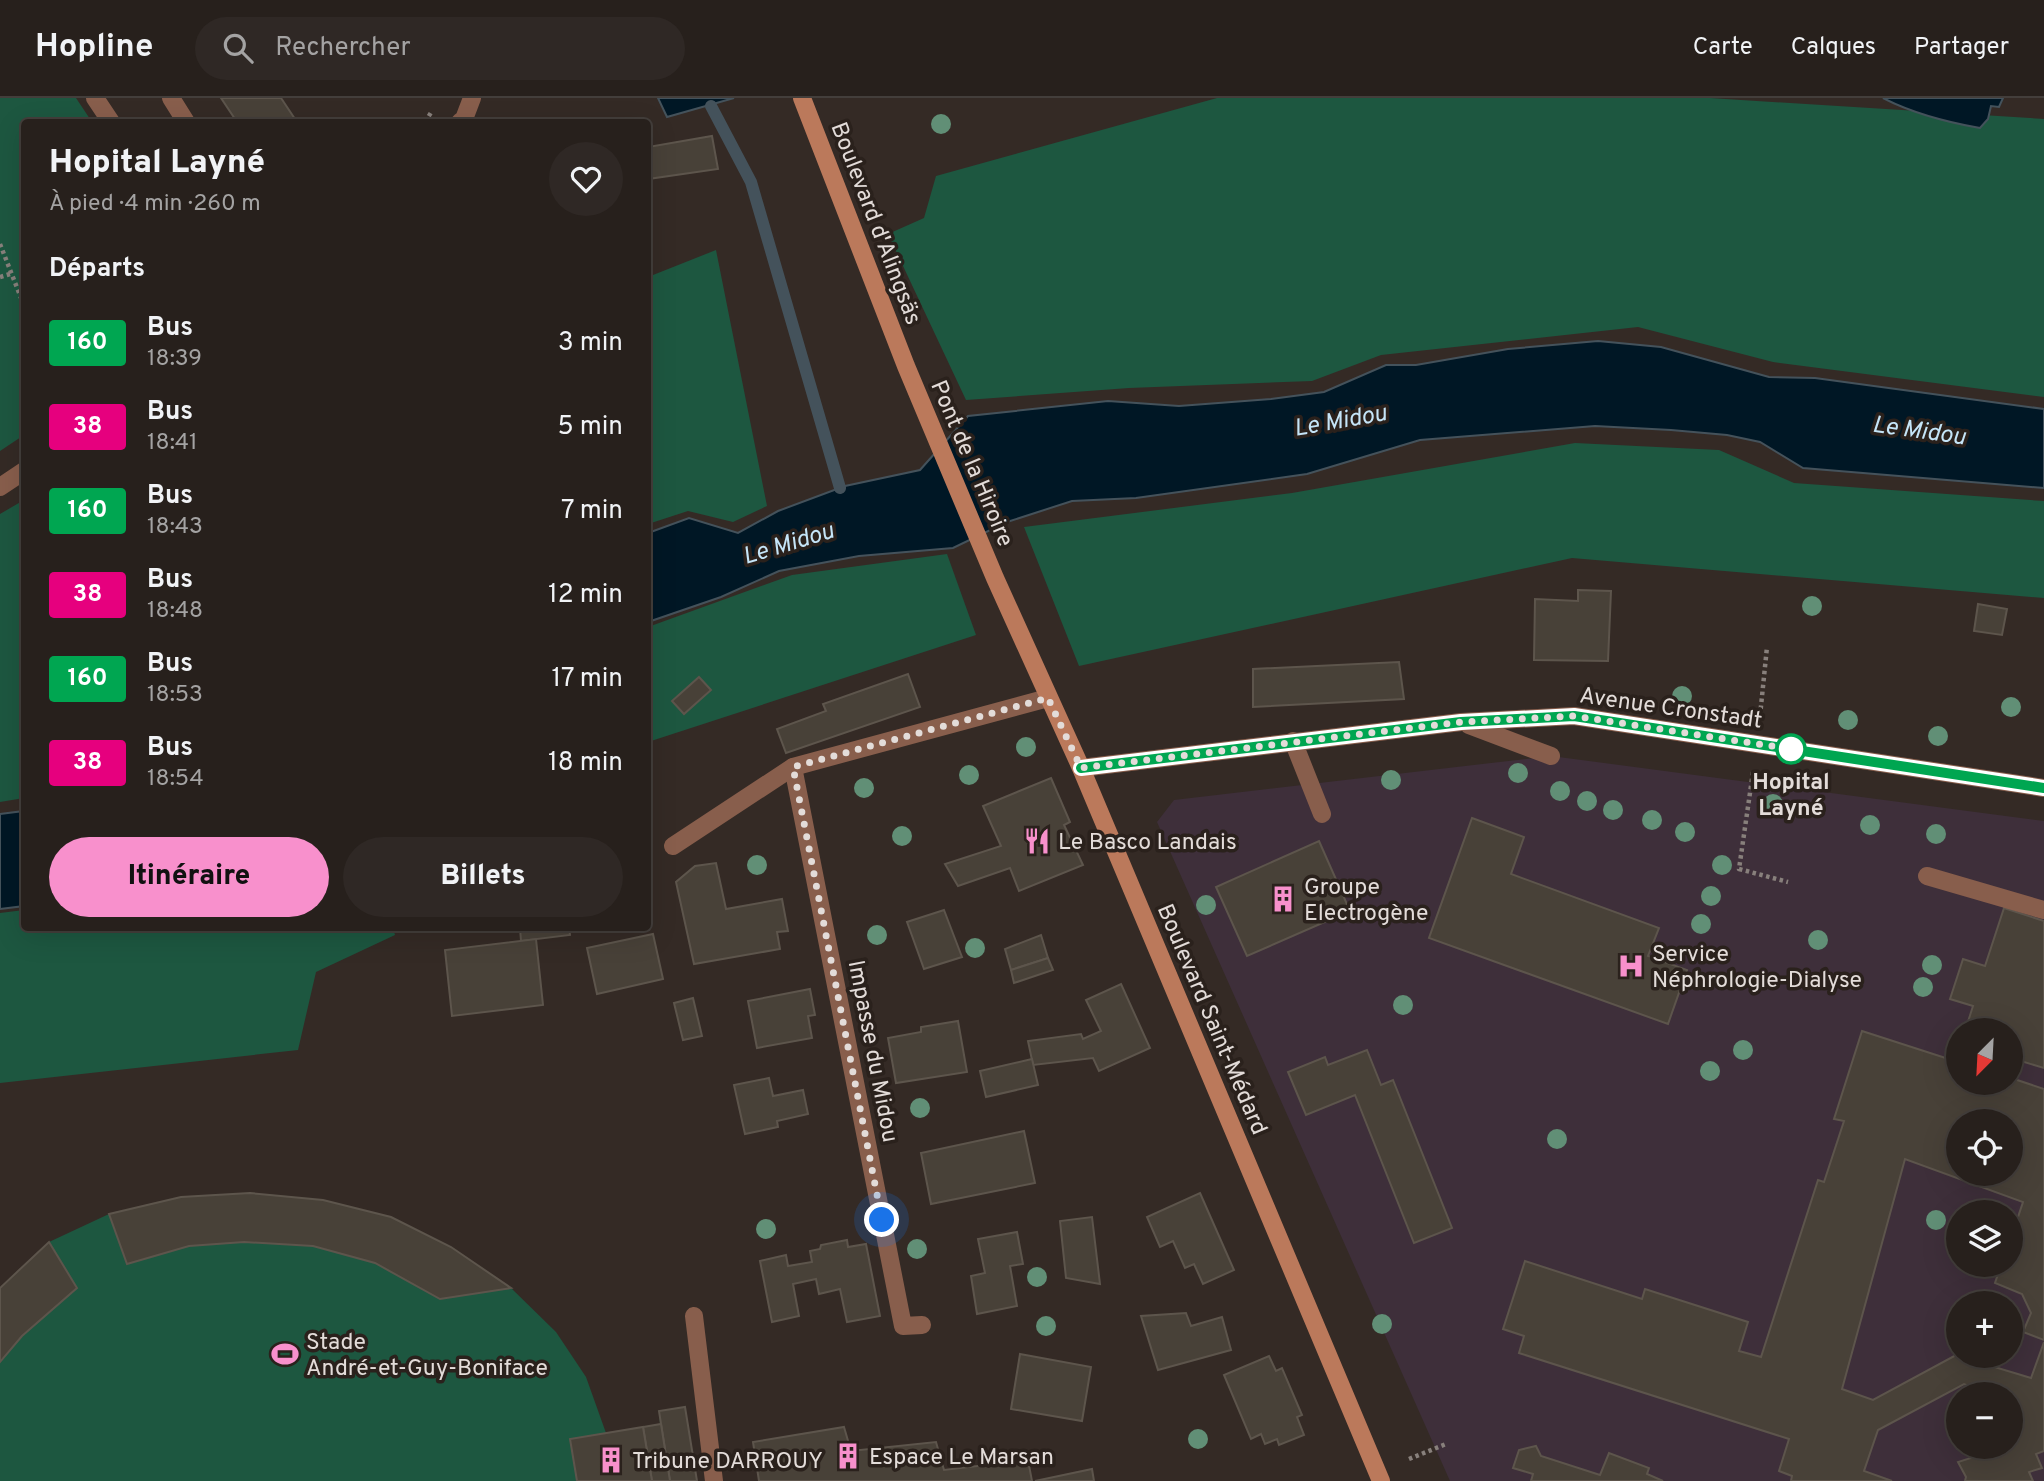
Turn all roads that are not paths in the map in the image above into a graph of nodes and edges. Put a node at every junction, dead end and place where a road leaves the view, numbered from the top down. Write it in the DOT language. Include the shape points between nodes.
graph roads {
  1 [pos="95,98"];
  2 [pos="171,98"];
  3 [pos="472,98"];
  4 [pos="802,98"];
  5 [pos="109,119"];
  6 [pos="184,119"];
  7 [pos="464,119"];
  8 [pos="906,366"];
  9 [pos="21,473"];
  10 [pos="0,487"];
  11 [pos="995,578"];
  12 [pos="1048,698"];
  13 [pos="1461,722"];
  14 [pos="1293,741"];
  15 [pos="1551,756"];
  16 [pos="793,767"];
  17 [pos="1081,768"];
  18 [pos="2044,788"];
  19 [pos="1322,814"];
  20 [pos="673,846"];
  21 [pos="1927,876"];
  22 [pos="2044,910"];
  23 [pos="694,1316"];
  24 [pos="922,1325"];
  25 [pos="713,1481"];
  26 [pos="1381,1481"];
  1 -- 5 [label="street"];
  2 -- 6 [label="street"];
  3 -- 7 [label="street"];
  4 -- 8 [label="main road, Boulevard d'Alingsäs"];
  8 -- 11 [label="main road, Pont de la Hiroire"];
  9 -- 10 [label="street"];
  11 -- 12 [label="main road, Boulevard Saint-Médard"];
  12 -- 16 [label="street"];
  12 -- 17 [label="main road, Boulevard Saint-Médard"];
  13 -- 14 [label="street, Avenue Cronstadt"];
  13 -- 15 [label="street"];
  13 -- 18 [label="street, Avenue Cronstadt" via="1574,716"];
  14 -- 17 [label="street, Avenue Cronstadt"];
  14 -- 19 [label="street"];
  16 -- 20 [label="street"];
  16 -- 24 [label="street, Impasse du Midou" via="902,1326"];
  17 -- 26 [label="main road, Boulevard Saint-Médard"];
  21 -- 22 [label="street"];
  23 -- 25 [label="street"];
}
